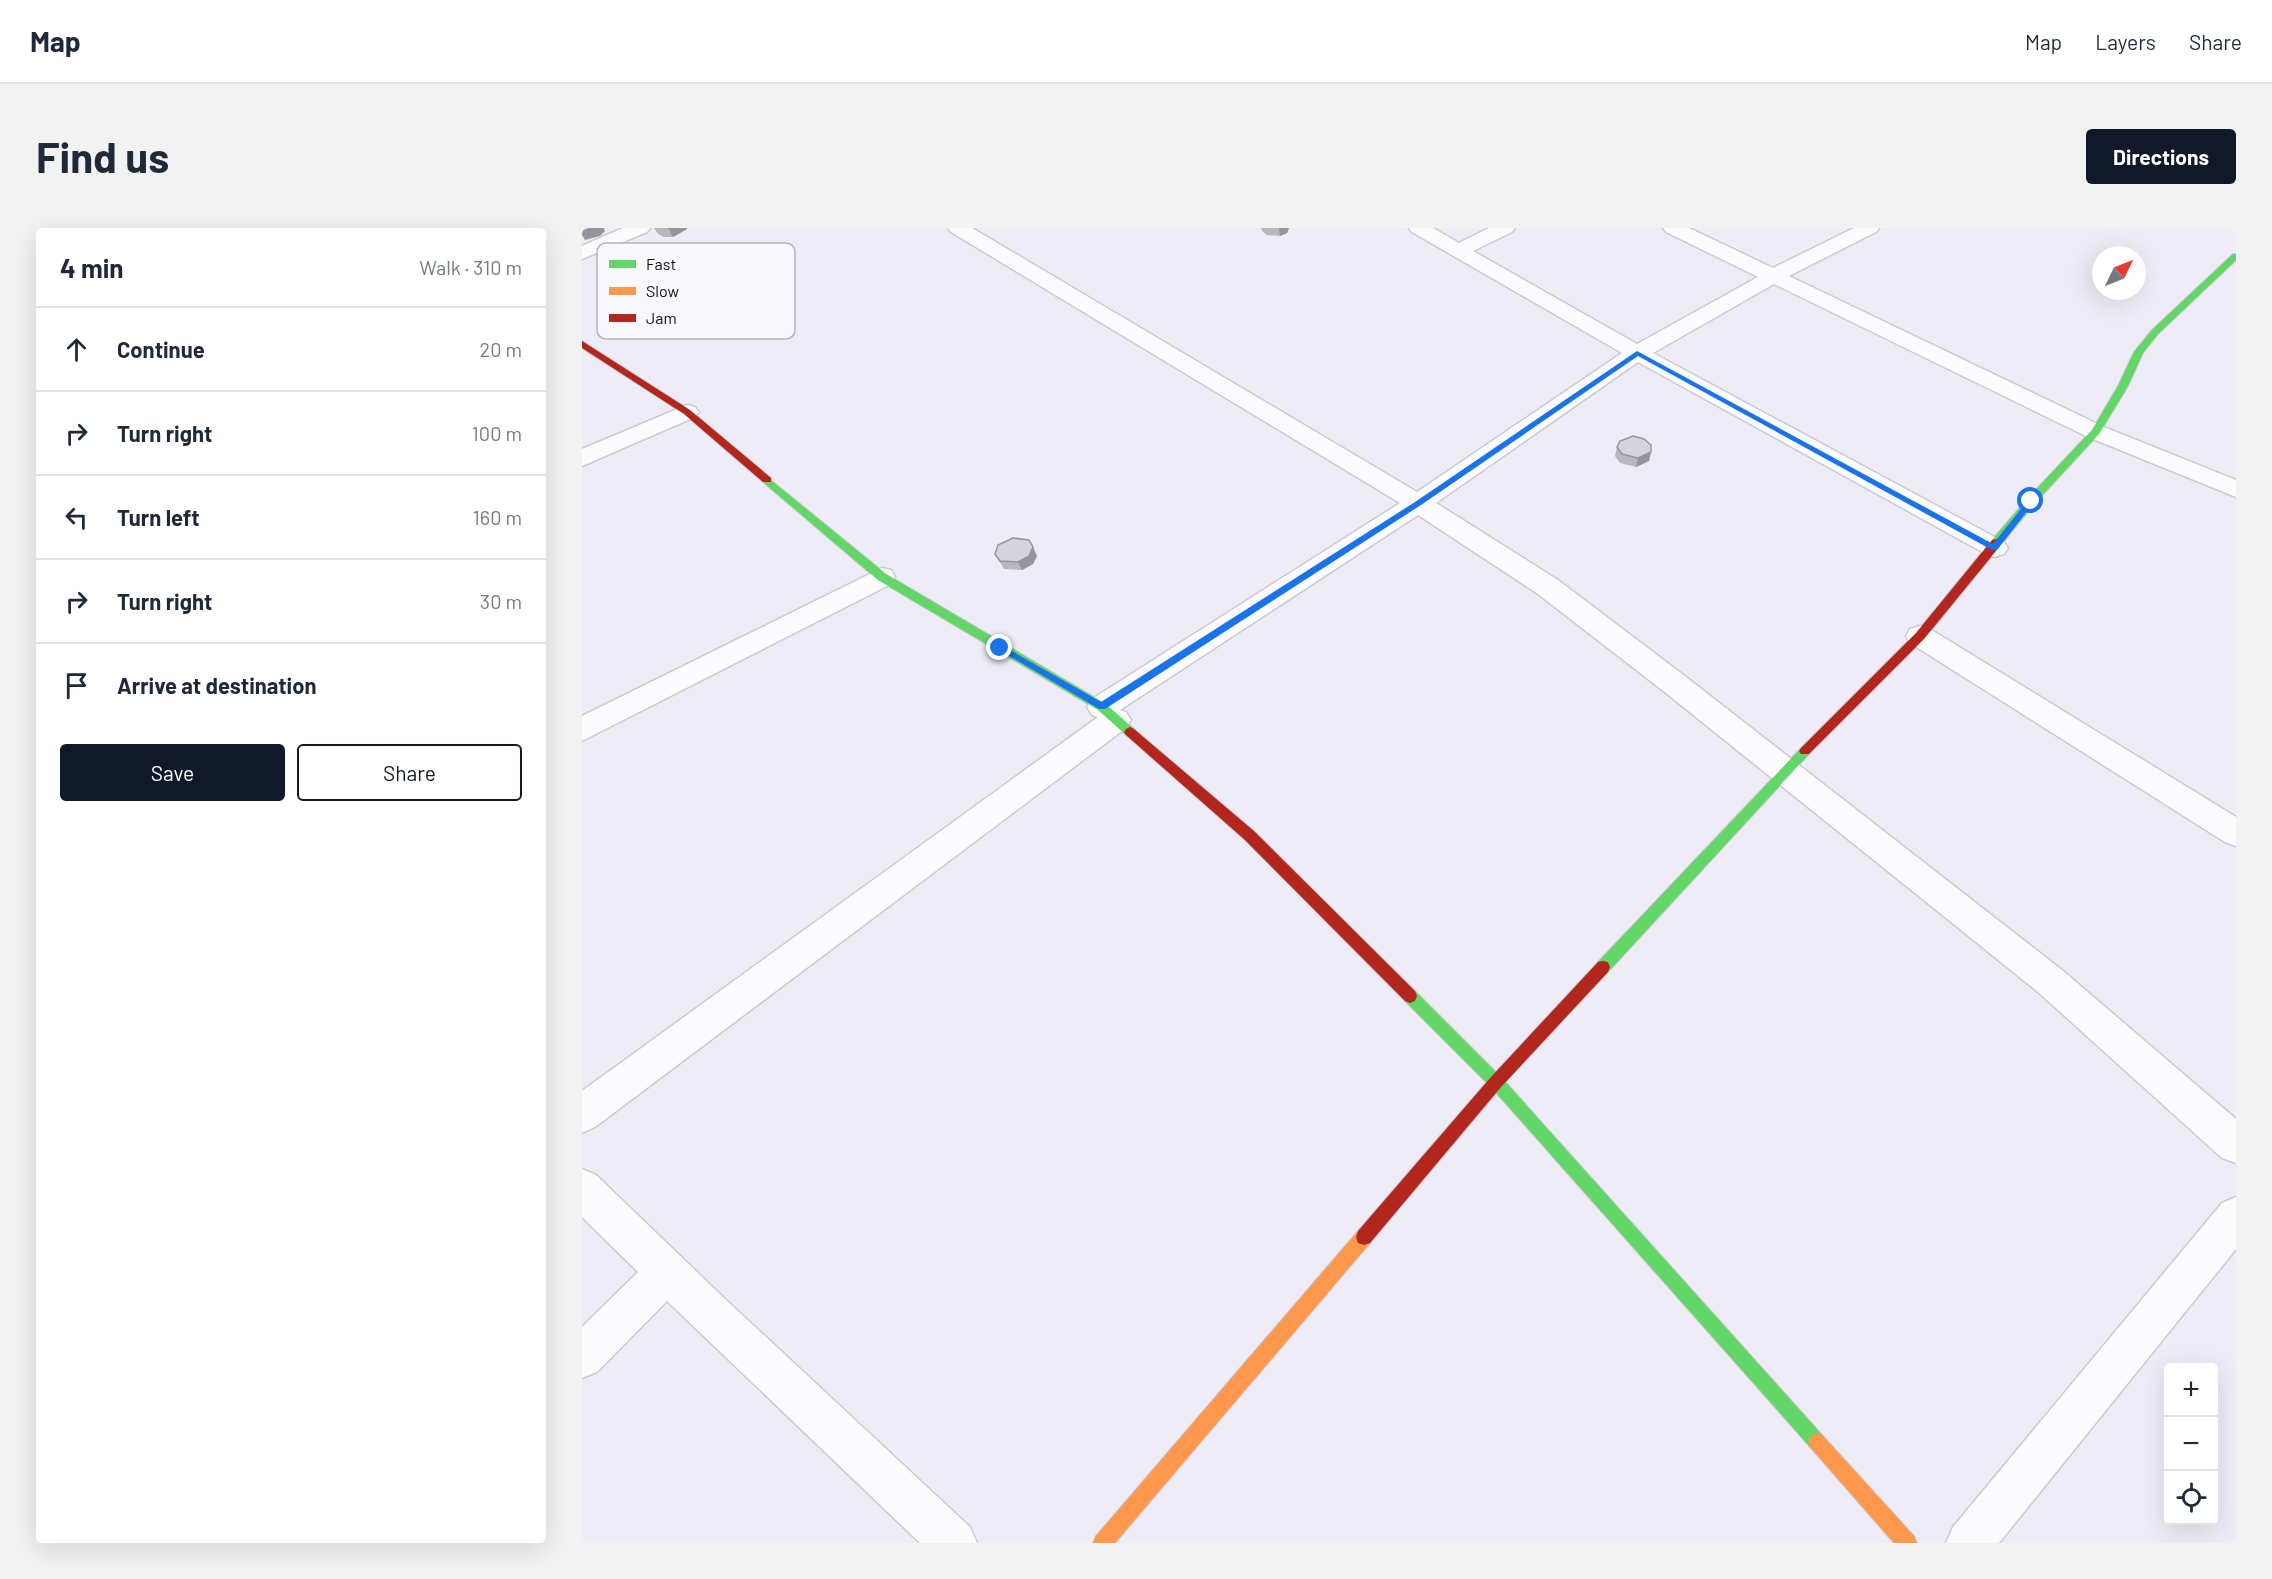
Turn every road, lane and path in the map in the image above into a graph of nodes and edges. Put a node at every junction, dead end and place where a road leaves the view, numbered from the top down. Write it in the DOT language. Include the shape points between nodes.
graph roads {
  1 [pos="640,228"];
  2 [pos="1419,228"];
  3 [pos="1505,228"];
  4 [pos="1673,228"];
  5 [pos="1869,228"];
  6 [pos="978,231"];
  7 [pos="605,243"];
  8 [pos="597,247"];
  9 [pos="1459,250"];
  10 [pos="582,253"];
  11 [pos="2236,256"];
  12 [pos="1773,277"];
  13 [pos="582,344"];
  14 [pos="1637,353"];
  15 [pos="687,412"];
  16 [pos="2096,432"];
  17 [pos="582,458"];
  18 [pos="2236,489"];
  19 [pos="1418,503"];
  20 [pos="1995,548"];
  21 [pos="882,577"];
  22 [pos="1920,636"];
  23 [pos="1109,713"];
  24 [pos="582,729"];
  25 [pos="1785,771"];
  26 [pos="2236,833"];
  27 [pos="1496,1082"];
  28 [pos="582,1113"];
  29 [pos="2236,1144"];
  30 [pos="582,1189"];
  31 [pos="2236,1217"];
  32 [pos="667,1272"];
  33 [pos="582,1357"];
  34 [pos="954,1543"];
  35 [pos="1103,1543"];
  36 [pos="1907,1543"];
  37 [pos="1969,1543"];
  1 -- 7 [label="street"];
  2 -- 9 [label="street"];
  3 -- 9 [label="street"];
  4 -- 12 [label="street"];
  5 -- 12 [label="street"];
  6 -- 19 [label="street" via="1146,343"];
  8 -- 10 [label="street"];
  9 -- 14 [label="street"];
  11 -- 16 [label="street" via="2139,351"];
  12 -- 14 [label="street"];
  12 -- 16 [label="street"];
  13 -- 15 [label="street"];
  14 -- 19 [label="street"];
  14 -- 20 [label="street"];
  15 -- 17 [label="street"];
  15 -- 21 [label="street"];
  16 -- 18 [label="street"];
  16 -- 20 [label="street" via="2031,501"];
  19 -- 23 [label="street"];
  19 -- 25 [label="street" via="1548,587"];
  20 -- 22 [label="street"];
  21 -- 23 [label="street"];
  21 -- 24 [label="street"];
  22 -- 25 [label="street"];
  22 -- 26 [label="street"];
  23 -- 27 [label="street" via="1250,836"];
  23 -- 28 [label="street"];
  25 -- 27 [label="street"];
  25 -- 29 [label="street" via="2050,981"];
  27 -- 35 [label="street"];
  27 -- 36 [label="street"];
  30 -- 32 [label="street"];
  31 -- 37 [label="street"];
  32 -- 33 [label="street"];
  32 -- 34 [label="street"];
}
